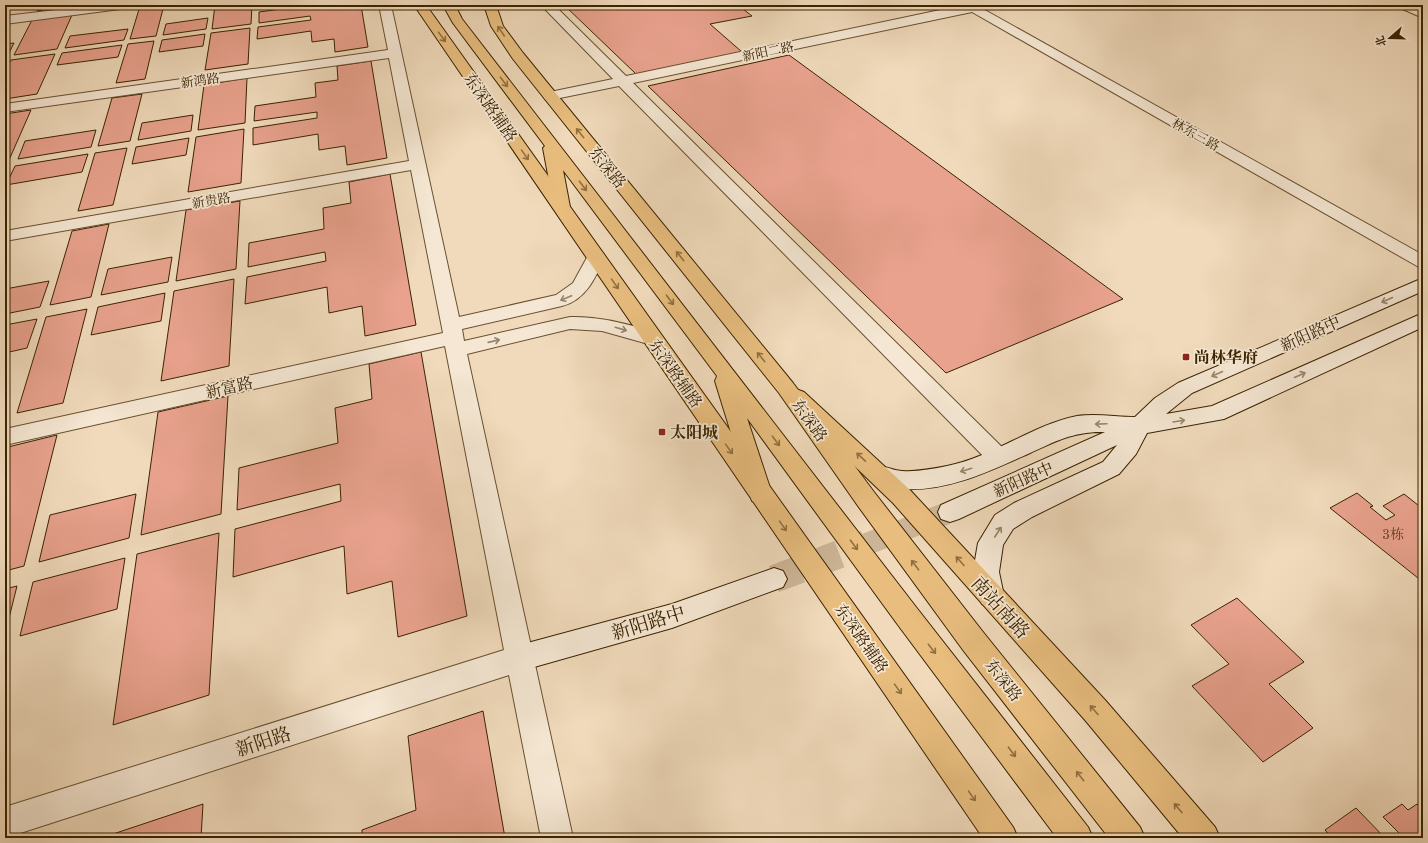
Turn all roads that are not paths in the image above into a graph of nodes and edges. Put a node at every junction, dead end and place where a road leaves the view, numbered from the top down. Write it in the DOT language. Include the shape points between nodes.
graph roads {
  1 [pos="128,5"];
  2 [pos="385,5"];
  3 [pos="420,5"];
  4 [pos="449,5"];
  5 [pos="490,5"];
  6 [pos="547,5"];
  7 [pos="1402,5"];
  8 [pos="977,6"];
  9 [pos="1423,14"];
  10 [pos="5,20"];
  11 [pos="395,53"];
  12 [pos="623,82"];
  13 [pos="550,96"];
  14 [pos="5,108"];
  15 [pos="550,142"];
  16 [pos="418,164"];
  17 [pos="562,207"];
  18 [pos="5,236"];
  19 [pos="596,256"];
  20 [pos="1423,262"];
  21 [pos="1423,284"];
  22 [pos="1423,319"];
  23 [pos="454,337"];
  24 [pos="652,338"];
  25 [pos="720,365"];
  26 [pos="786,388"];
  27 [pos="1140,425"];
  28 [pos="5,437"];
  29 [pos="998,457"];
  30 [pos="878,474"];
  31 [pos="760,494"];
  32 [pos="950,512"];
  33 [pos="774,579"];
  34 [pos="991,596"];
  35 [pos="520,658"];
  36 [pos="5,823"];
  37 [pos="1074,834"];
  38 [pos="557,838"];
  39 [pos="1002,838"];
  40 [pos="1129,838"];
  41 [pos="1204,838"];
  1 -- 10 [label="street"];
  2 -- 11 [label="street"];
  3 -- 17 [label="main road, 东深路辅路, one-way"];
  4 -- 15 [label="main road, 东深路, one-way" via="457,20"];
  13 -- 5 [label="main road, 东深路, one-way" via="497,26"];
  6 -- 12 [label="street"];
  7 -- 9 [label="street"];
  8 -- 12 [label="street, 新阳二路"];
  8 -- 20 [label="street, 林东三路" via="998,23"];
  11 -- 14 [label="street, 新鸿路"];
  11 -- 16 [label="street"];
  12 -- 13 [label="street, 新阳二路"];
  12 -- 29 [label="street"];
  26 -- 13 [label="main road, 东深路, one-way"];
  15 -- 17 [label="main road"];
  15 -- 25 [label="main road, 东深路, one-way"];
  16 -- 18 [label="street, 新贵路"];
  16 -- 23 [label="street"];
  17 -- 19 [label="main road, 东深路辅路"];
  19 -- 23 [label="street, one-way" via="583,284 573,295"];
  19 -- 24 [label="main road, 东深路辅路, one-way"];
  21 -- 27 [label="street, 新阳路中, one-way" via="1185,388"];
  27 -- 22 [label="street, 新阳路中, one-way" via="1180,421 1216,413"];
  23 -- 24 [label="street, one-way" via="589,322 609,325"];
  23 -- 28 [label="street, 新富路"];
  23 -- 35 [label="street"];
  24 -- 31 [label="main road, 东深路辅路, one-way"];
  25 -- 31 [label="main road"];
  25 -- 37 [label="main road, 东深路, one-way"];
  30 -- 26 [label="main road, 南站南路, one-way"];
  40 -- 26 [label="main road, 东深路, one-way" via="928,582"];
  27 -- 29 [label="street, one-way" via="1101,423 1070,426"];
  27 -- 32 [label="street, 新阳路中"];
  34 -- 27 [label="street, one-way" via="986,572 991,544 1004,522 1023,510 1111,468 1128,448"];
  29 -- 30 [label="street, one-way" via="948,475 917,481 889,479"];
  34 -- 30 [label="main road, 南站南路, one-way"];
  31 -- 39 [label="main road, 东深路辅路, one-way"];
  33 -- 35 [label="street, 新阳路中" via="672,616"];
  41 -- 34 [label="main road, 南站南路, one-way" via="1095,710"];
  35 -- 36 [label="street, 新阳路"];
  35 -- 38 [label="street"];
}
